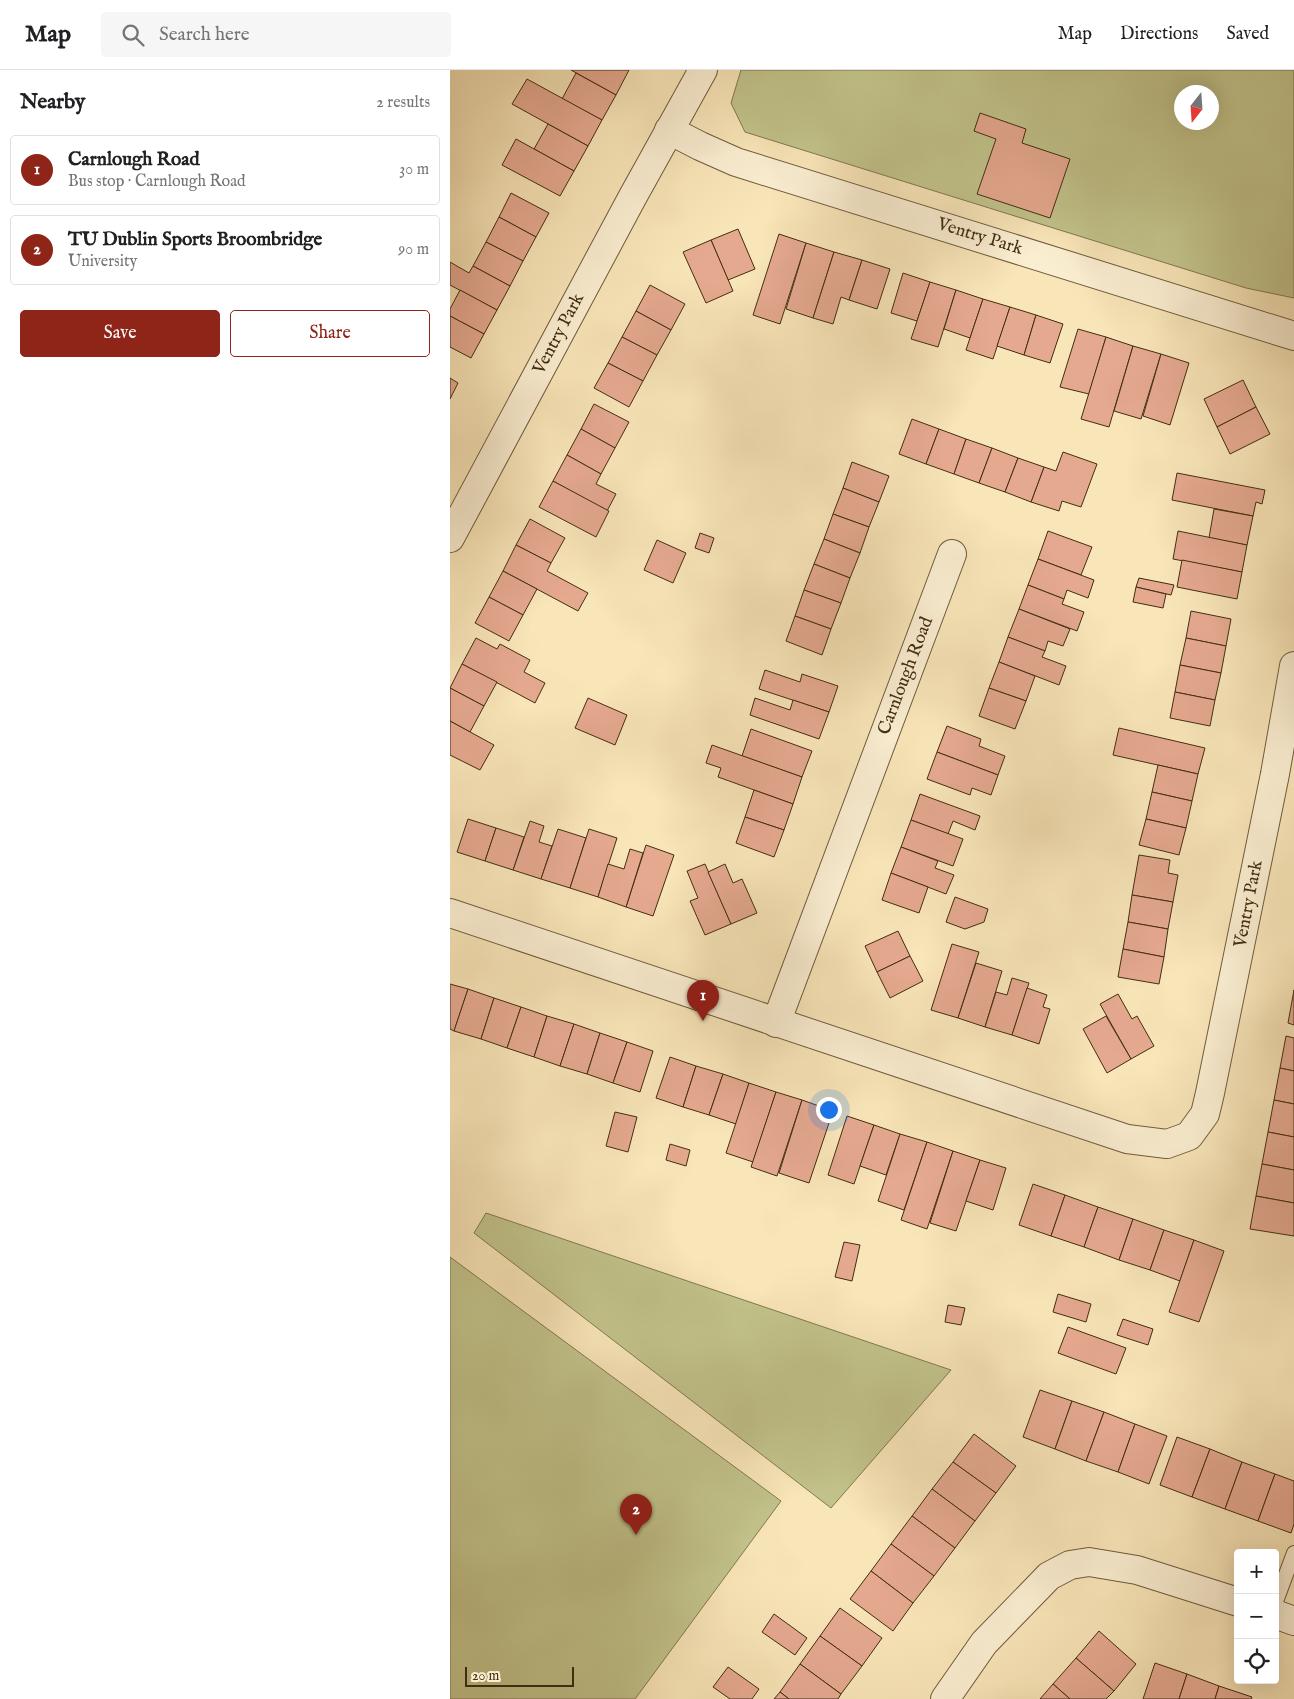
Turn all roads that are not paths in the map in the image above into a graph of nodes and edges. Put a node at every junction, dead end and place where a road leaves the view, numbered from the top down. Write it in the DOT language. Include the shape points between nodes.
graph roads {
  1 [pos="704,70"];
  2 [pos="669,130"];
  3 [pos="1294,336"];
  4 [pos="450,538"];
  5 [pos="952,554"];
  6 [pos="1294,666"];
  7 [pos="450,913"];
  8 [pos="776,1022"];
  9 [pos="1294,1553"];
  10 [pos="1279,1594"];
  11 [pos="1234,1601"];
  12 [pos="1279,1615"];
  13 [pos="1294,1621"];
  14 [pos="945,1699"];
  1 -- 2 [label="street, Ventry Park"];
  2 -- 3 [label="street, Ventry Park" via="736,162"];
  2 -- 4 [label="street, Ventry Park"];
  5 -- 8 [label="street, Carnlough Road"];
  6 -- 8 [label="street, Ventry Park" via="1210,1093 1204,1114 1189,1136 1166,1144 1127,1139"];
  7 -- 8 [label="street"];
  9 -- 10 [label="lane"];
  11 -- 14 [label="street" via="1137,1570 1089,1562 1070,1565 1049,1576 984,1643"];
  12 -- 13 [label="street"];
}
